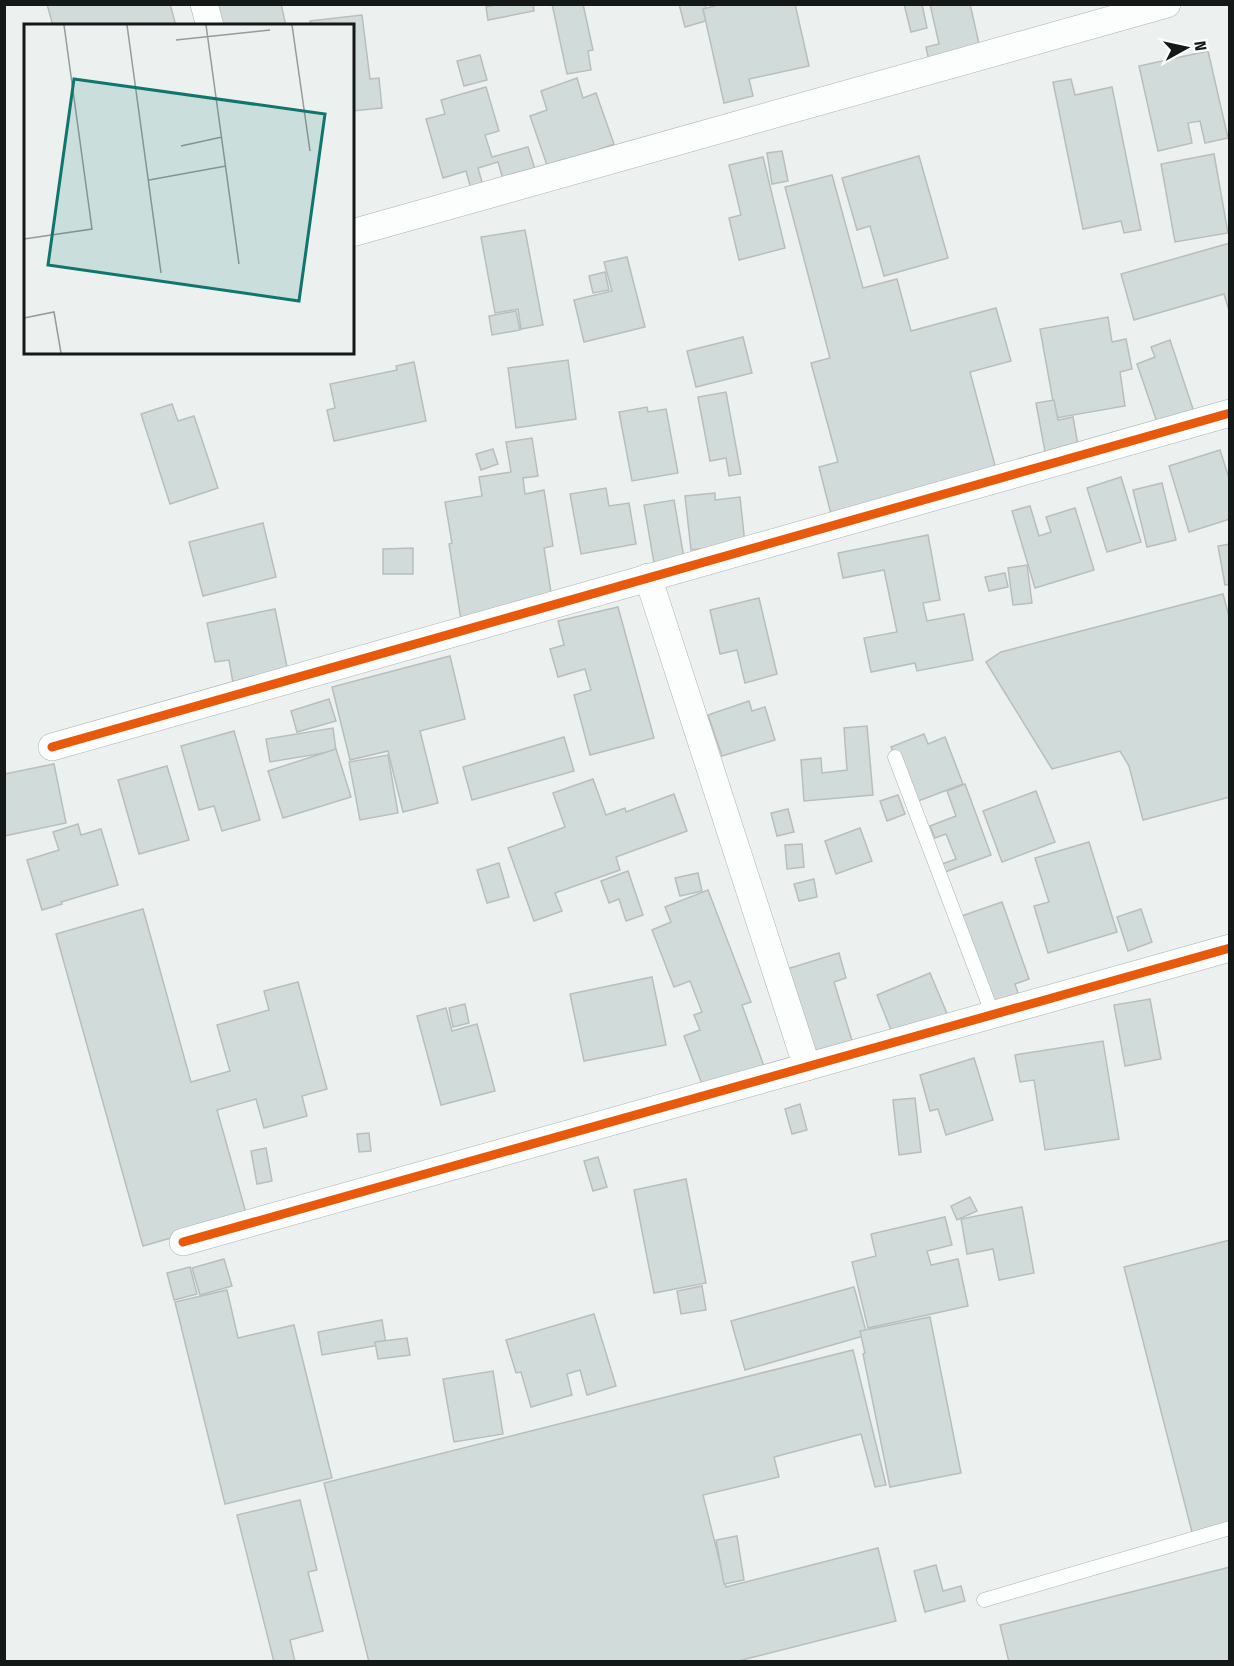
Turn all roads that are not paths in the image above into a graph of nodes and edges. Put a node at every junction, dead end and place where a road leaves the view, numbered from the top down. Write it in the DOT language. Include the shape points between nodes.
graph roads {
  1 [pos="204,4"];
  2 [pos="1167,4"];
  3 [pos="209,24"];
  4 [pos="354,232"];
  5 [pos="1230,413"];
  6 [pos="648,578"];
  7 [pos="52,747"];
  8 [pos="895,757"];
  9 [pos="1230,948"];
  10 [pos="993,1015"];
  11 [pos="807,1067"];
  12 [pos="183,1242"];
  13 [pos="1230,1528"];
  14 [pos="984,1600"];
  1 -- 3 [label="street"];
  2 -- 4 [label="street"];
  5 -- 6 [label="street"];
  6 -- 7 [label="street"];
  6 -- 11 [label="street"];
  8 -- 10 [label="lane"];
  9 -- 10 [label="street"];
  10 -- 11 [label="street"];
  11 -- 12 [label="street"];
  13 -- 14 [label="lane"];
}
